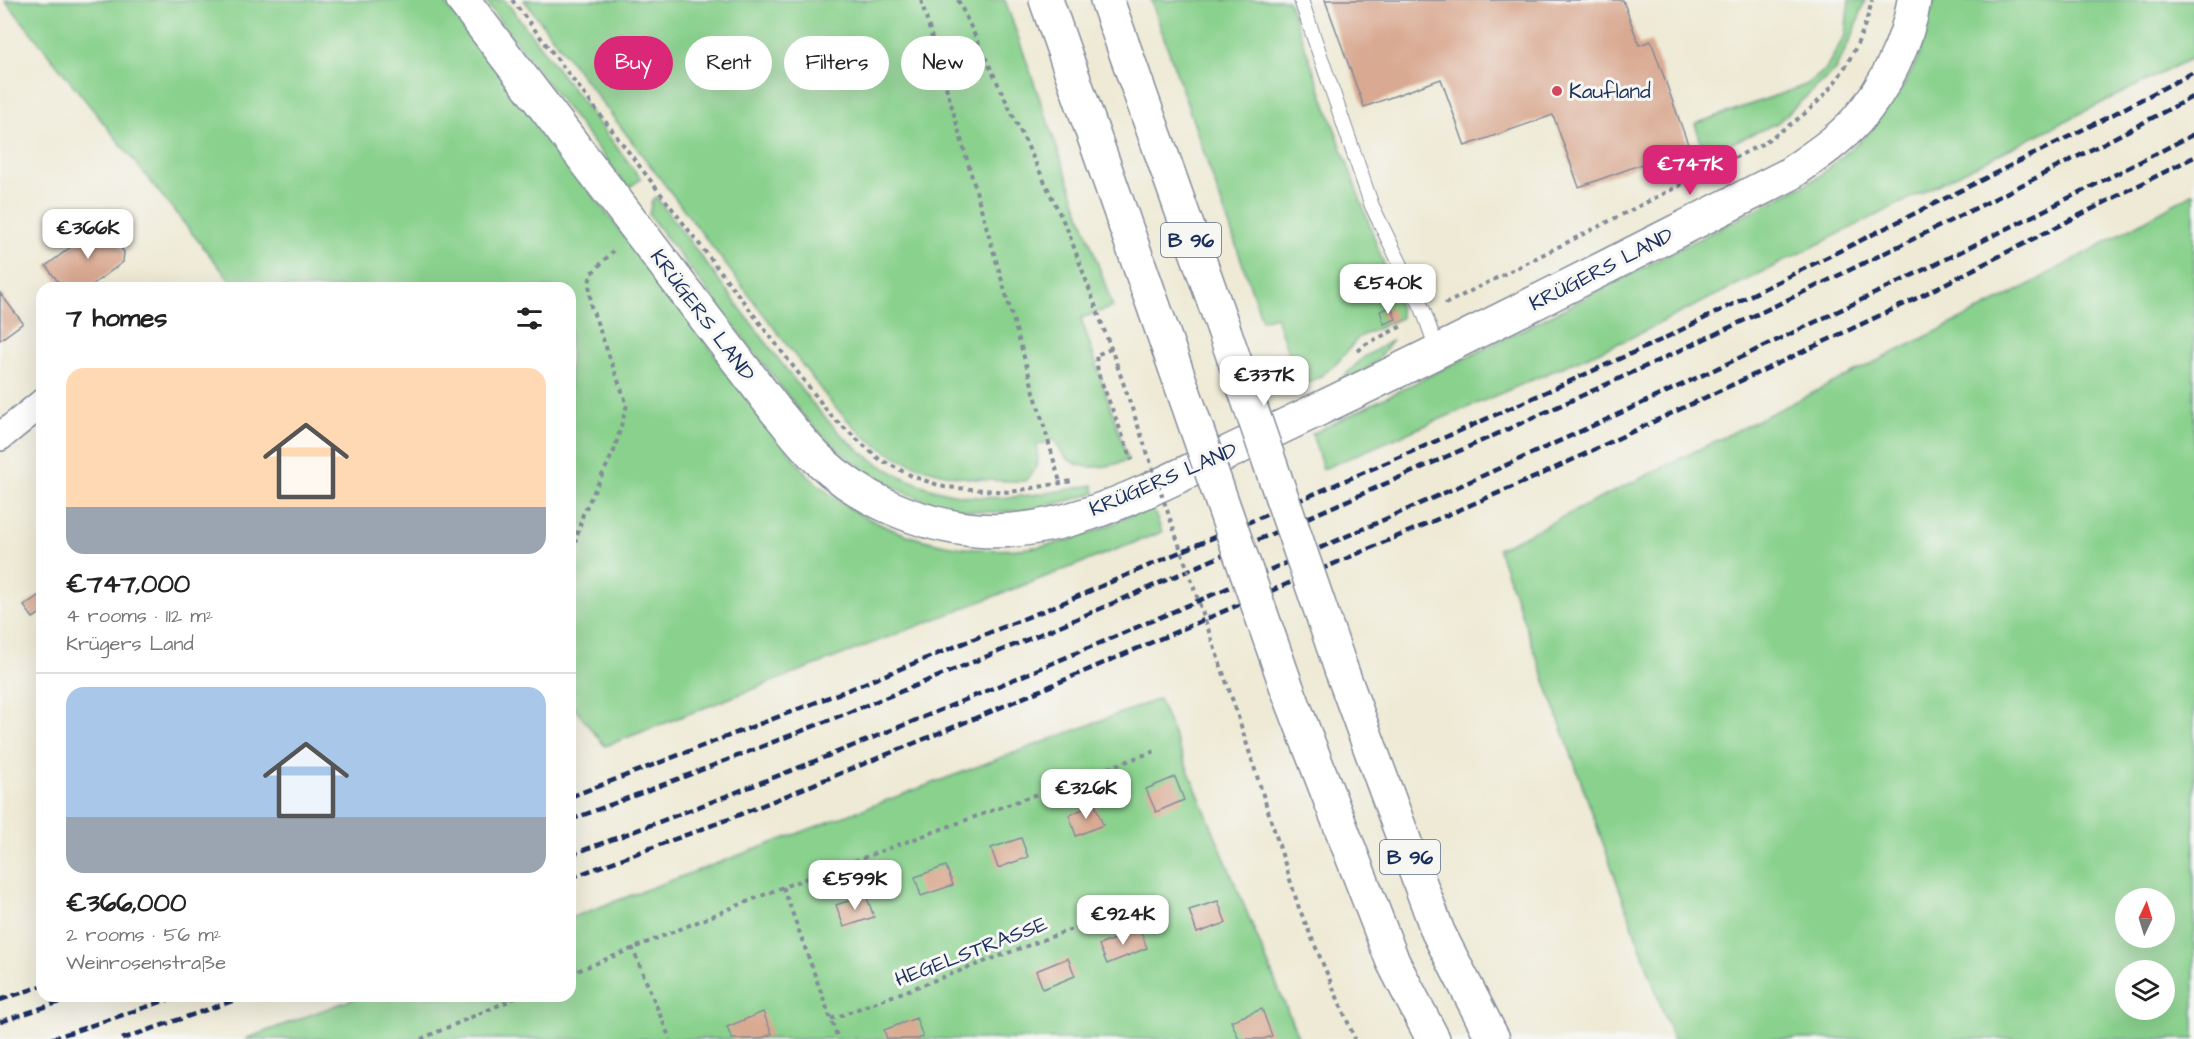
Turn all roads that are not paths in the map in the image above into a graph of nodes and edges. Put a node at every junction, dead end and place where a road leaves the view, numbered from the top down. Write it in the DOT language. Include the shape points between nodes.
graph roads {
  1 [pos="463,0"];
  2 [pos="1046,0"];
  3 [pos="1107,0"];
  4 [pos="1301,0"];
  5 [pos="1914,0"];
  6 [pos="1438,352"];
  7 [pos="36,408"];
  8 [pos="0,437"];
  9 [pos="1432,1039"];
  10 [pos="1492,1039"];
  1 -- 6 [label="main road, KRÜGERS LAND" via="816,458 838,477 899,512 976,530 1048,526 1136,495"];
  2 -- 9 [label="main road, B 96, bridge" via="1287,688 1393,962"];
  3 -- 10 [label="main road, B 96, bridge" via="1341,669 1438,932"];
  4 -- 6 [label="lane" via="1372,206 1425,314"];
  5 -- 6 [label="main road, KRÜGERS LAND" via="1901,48 1884,81 1857,120 1824,150 1788,175"];
  7 -- 8 [label="street"];
}
